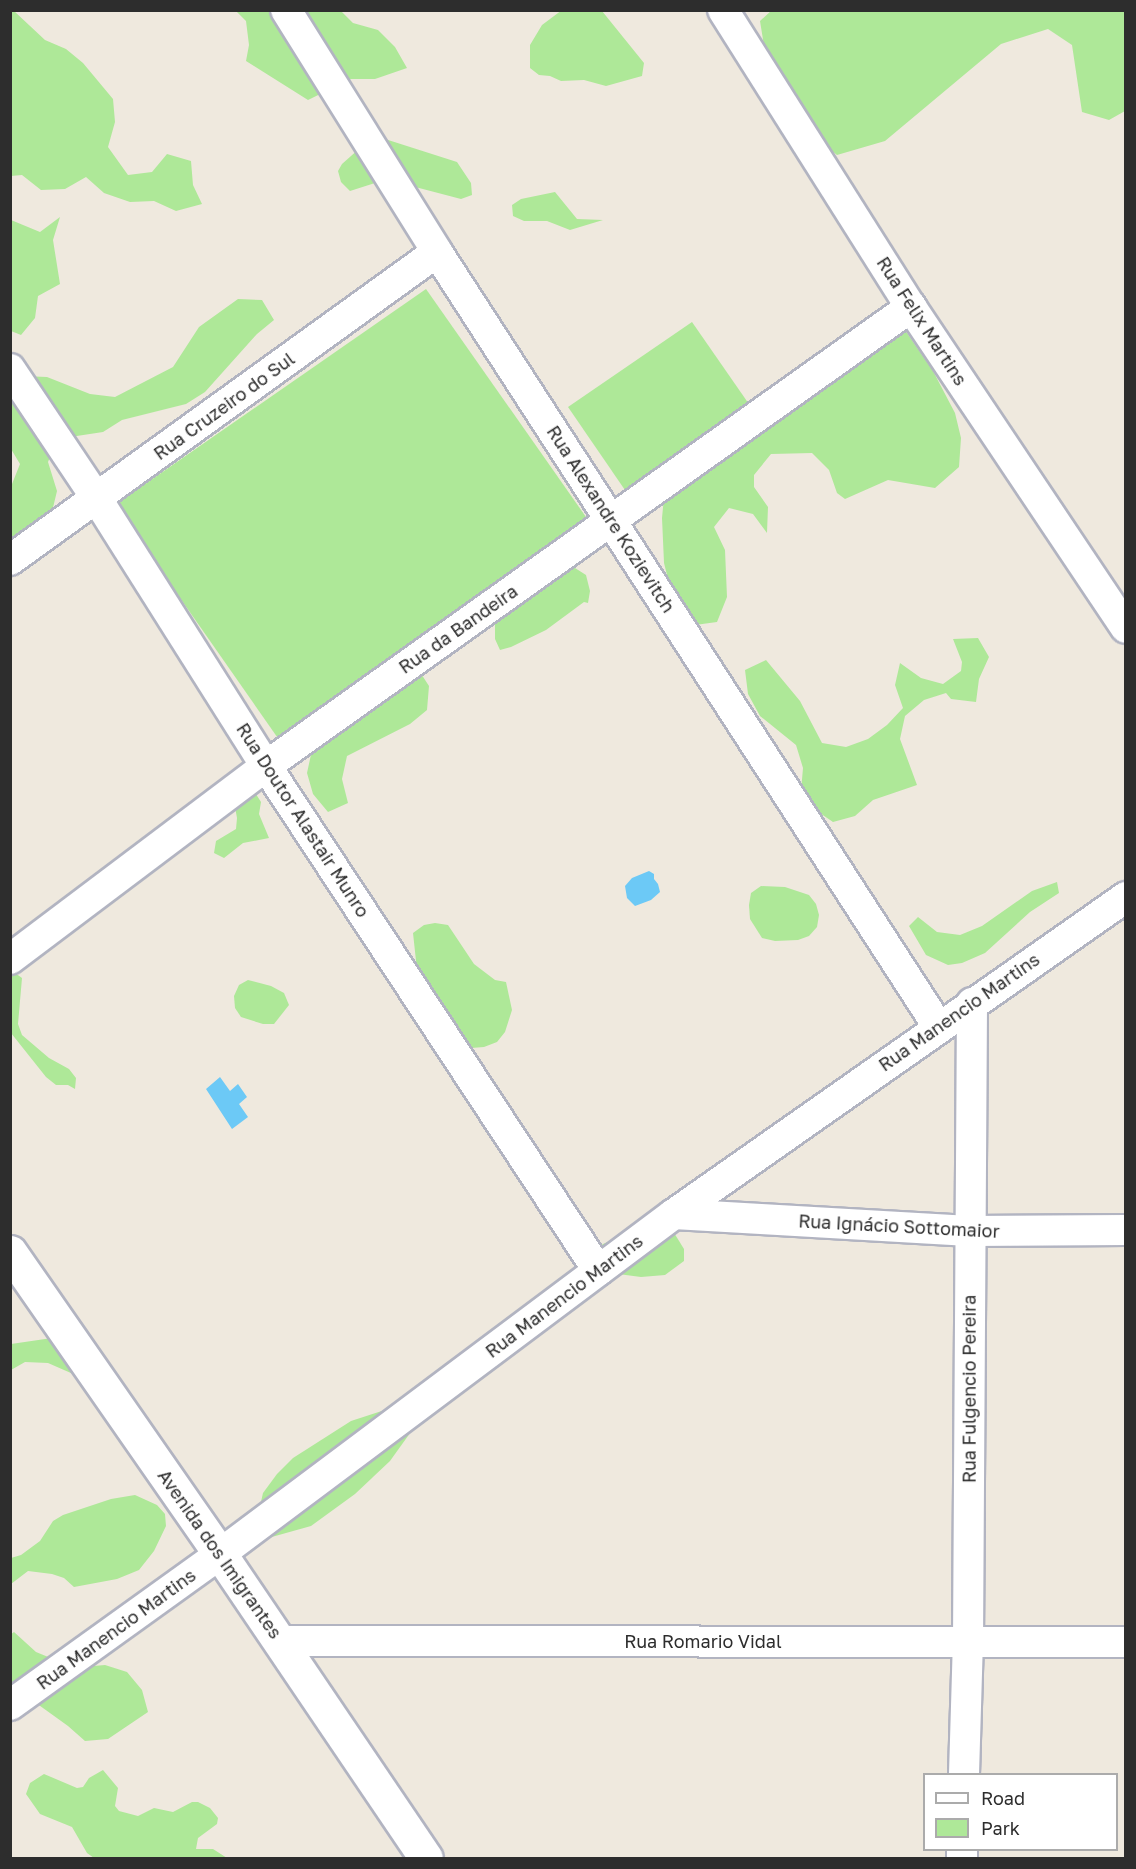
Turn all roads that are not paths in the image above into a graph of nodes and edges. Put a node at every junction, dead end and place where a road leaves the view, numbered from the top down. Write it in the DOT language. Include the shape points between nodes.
graph roads {
  1 [pos="286,10"];
  2 [pos="723,10"];
  3 [pos="437,252"];
  4 [pos="911,307"];
  5 [pos="10,369"];
  6 [pos="97,499"];
  7 [pos="612,519"];
  8 [pos="10,560"];
  9 [pos="1125,628"];
  10 [pos="266,766"];
  11 [pos="1125,897"];
  12 [pos="10,959"];
  13 [pos="972,1003"];
  14 [pos="938,1026"];
  15 [pos="674,1214"];
  16 [pos="1125,1230"];
  17 [pos="970,1231"];
  18 [pos="10,1252"];
  19 [pos="598,1270"];
  20 [pos="220,1554"];
  21 [pos="280,1641"];
  22 [pos="968,1641"];
  23 [pos="1125,1642"];
  24 [pos="10,1705"];
  25 [pos="964,1773"];
  26 [pos="426,1858"];
  1 -- 3 [label="street, Rua Alexandre Kozievitch"];
  2 -- 4 [label="street, Rua Felix Martins"];
  3 -- 6 [label="street, Rua Cruzeiro do Sul"];
  3 -- 7 [label="street, Rua Alexandre Kozievitch"];
  4 -- 7 [label="street, Rua da Bandeira"];
  4 -- 9 [label="street, Rua Felix Martins"];
  5 -- 6 [label="street, Rua Doutor Alastair Munro"];
  6 -- 8 [label="street, Rua Cruzeiro do Sul"];
  6 -- 10 [label="street, Rua Doutor Alastair Munro"];
  7 -- 10 [label="street, Rua da Bandeira"];
  7 -- 14 [label="street, Rua Alexandre Kozievitch"];
  10 -- 12 [label="street, Rua da Bandeira"];
  10 -- 19 [label="street, Rua Doutor Alastair Munro"];
  11 -- 13 [label="street, Rua Manencio Martins"];
  13 -- 14 [label="street, Rua Manencio Martins"];
  13 -- 17 [label="street, Rua Fulgencio Pereira"];
  14 -- 15 [label="street, Rua Manencio Martins"];
  15 -- 17 [label="street, Rua Ignácio Sottomaior"];
  15 -- 19 [label="street, Rua Manencio Martins"];
  16 -- 17 [label="street, Rua Ignácio Sottomaior"];
  17 -- 22 [label="street, Rua Fulgencio Pereira"];
  18 -- 20 [label="street, Avenida dos Imigrantes"];
  19 -- 20 [label="street, Rua Manencio Martins"];
  20 -- 21 [label="street, Avenida dos Imigrantes"];
  20 -- 24 [label="street, Rua Manencio Martins"];
  21 -- 22 [label="street, Rua Romario Vidal"];
  21 -- 26 [label="street, Avenida dos Imigrantes"];
  22 -- 23 [label="street, Rua Romario Vidal"];
  22 -- 25 [label="street, Rua Fulgencio Pereira"];
}
